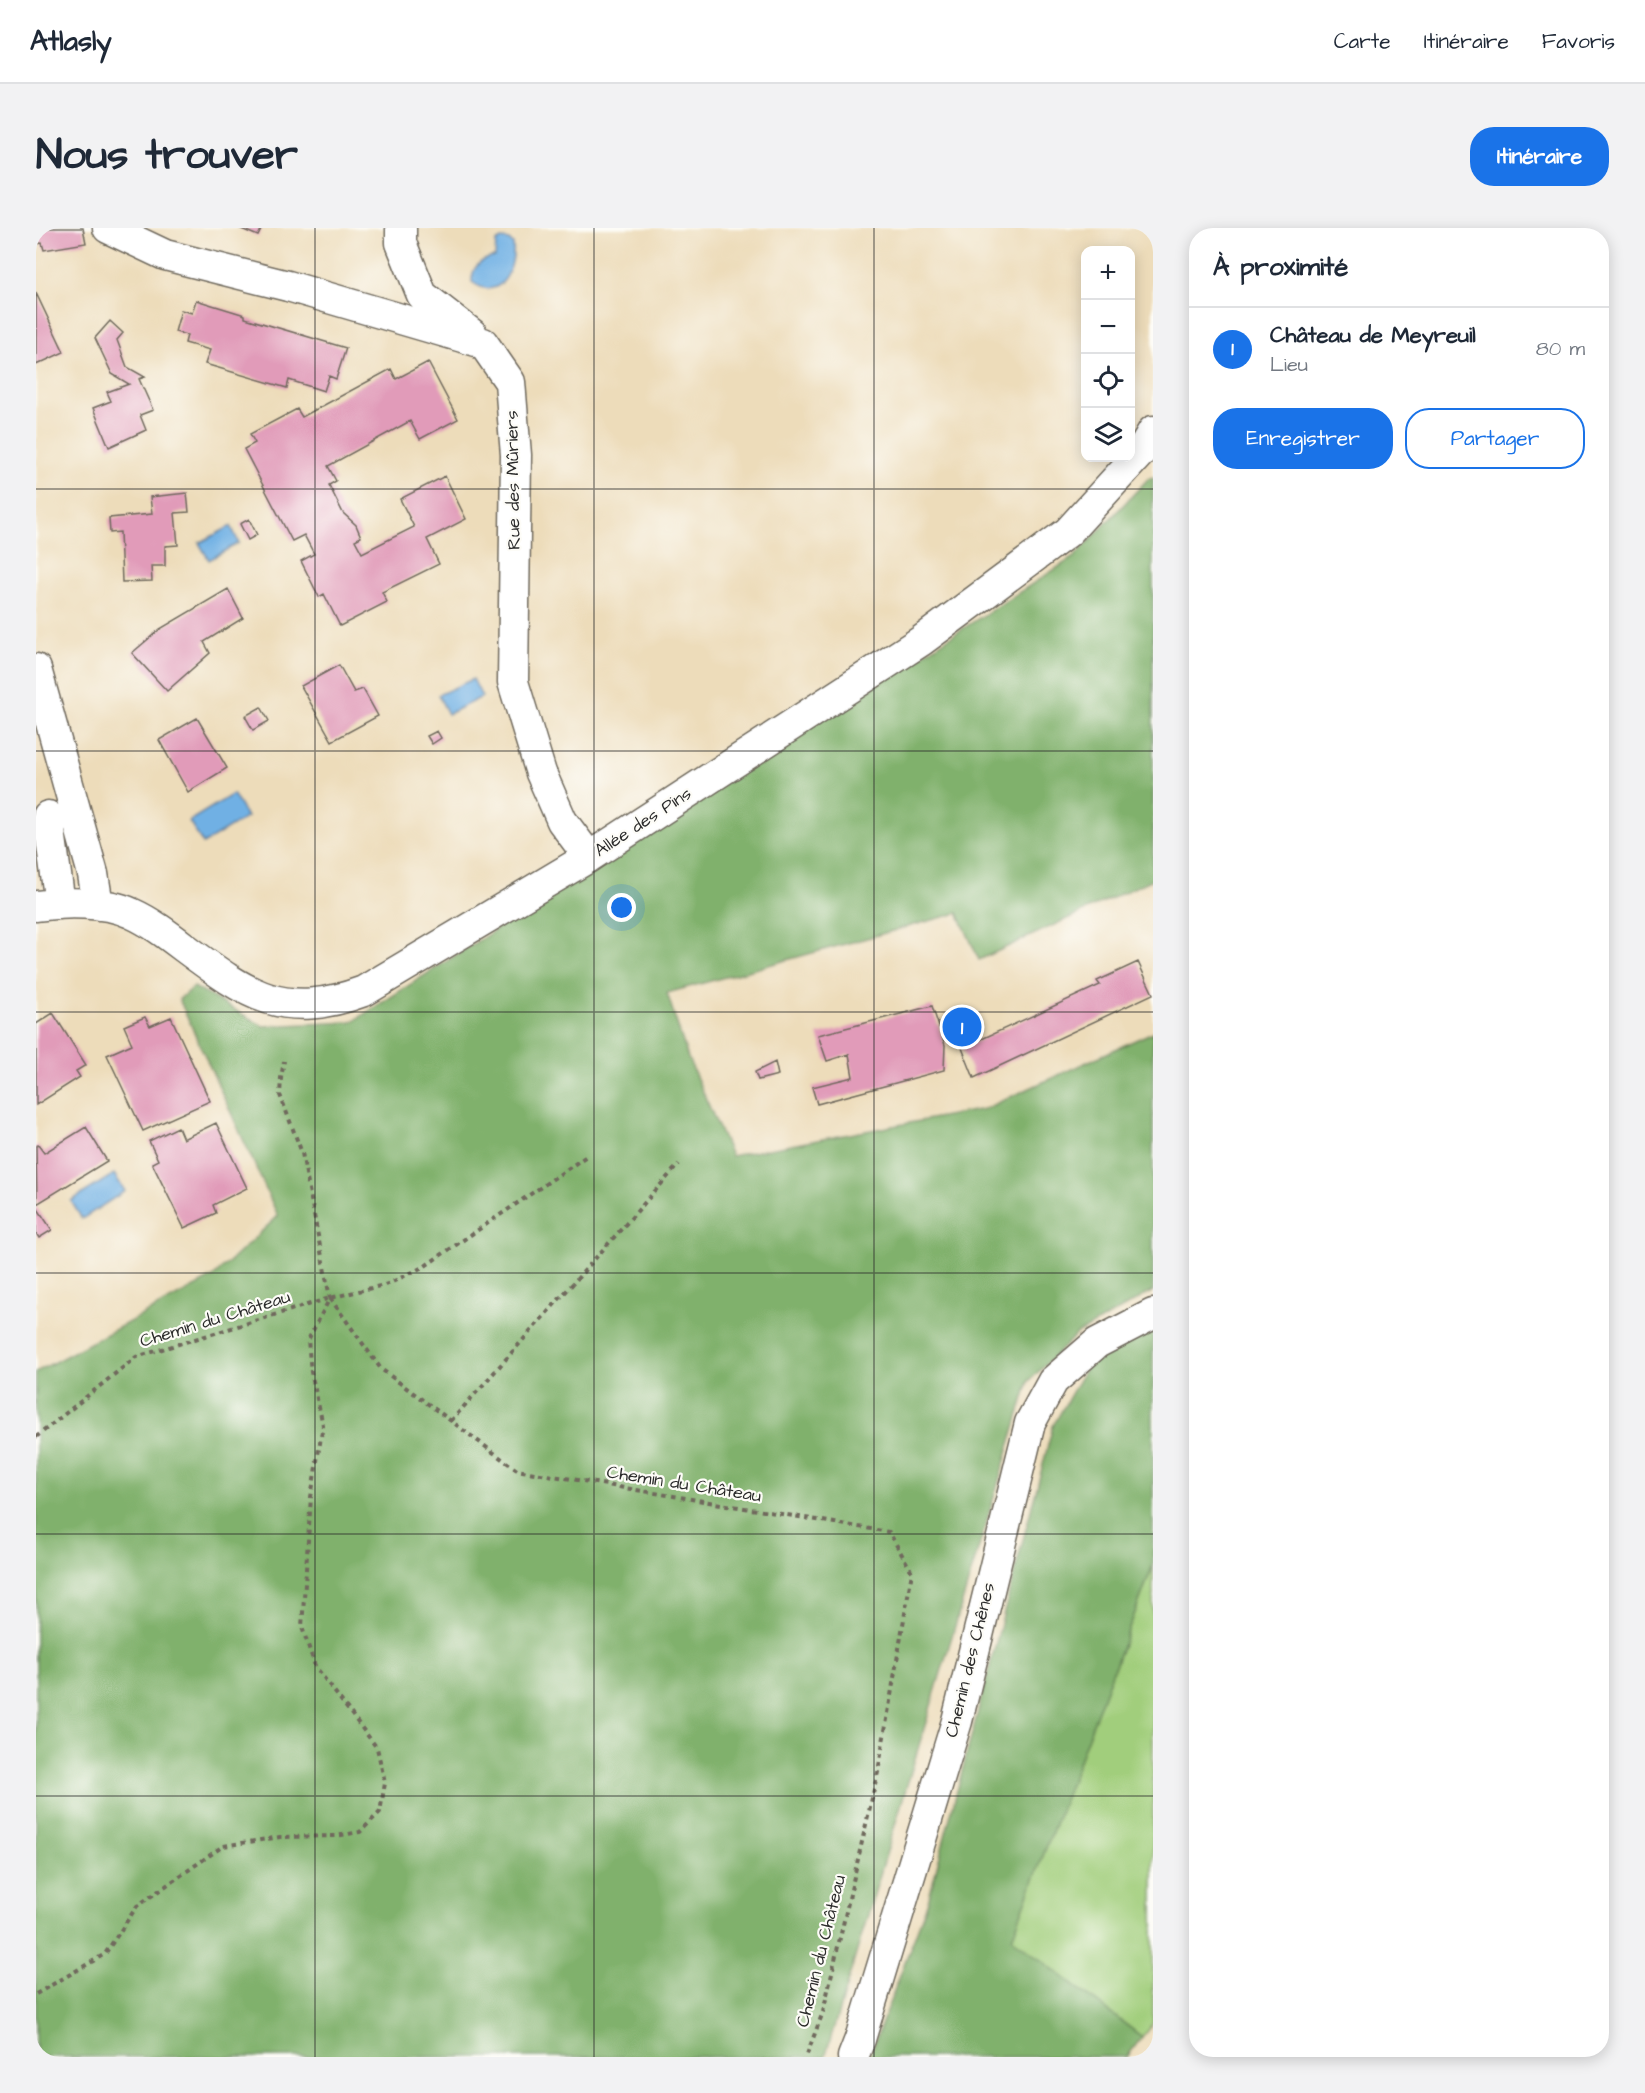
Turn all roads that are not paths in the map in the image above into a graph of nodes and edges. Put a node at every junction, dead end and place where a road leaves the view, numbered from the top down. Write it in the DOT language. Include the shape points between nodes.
graph roads {
  1 [pos="108,228"];
  2 [pos="401,228"];
  3 [pos="483,343"];
  4 [pos="1149,443"];
  5 [pos="36,669"];
  6 [pos="71,798"];
  7 [pos="42,820"];
  8 [pos="589,857"];
  9 [pos="48,905"];
  10 [pos="98,905"];
  11 [pos="1153,1314"];
  12 [pos="853,2057"];
  1 -- 3 [label="street" via="165,255"];
  2 -- 3 [label="street, Rue des Mûriers" via="401,243 422,295"];
  3 -- 8 [label="street, Rue des Mûriers" via="510,382 516,455 513,682 541,773 562,821"];
  4 -- 8 [label="street, Allée des Pins" via="1068,532 921,641"];
  5 -- 6 [label="street"];
  6 -- 7 [label="street"];
  6 -- 10 [label="street"];
  7 -- 9 [label="street"];
  8 -- 10 [label="street, Allée des Pins" via="402,970 336,1001 305,1004 251,993 159,928 129,912"];
  9 -- 10 [label="street, Allée des Pins"];
  11 -- 12 [label="street, Chemin des Chênes" via="1097,1343 1053,1381 1029,1424 957,1721"];
}
